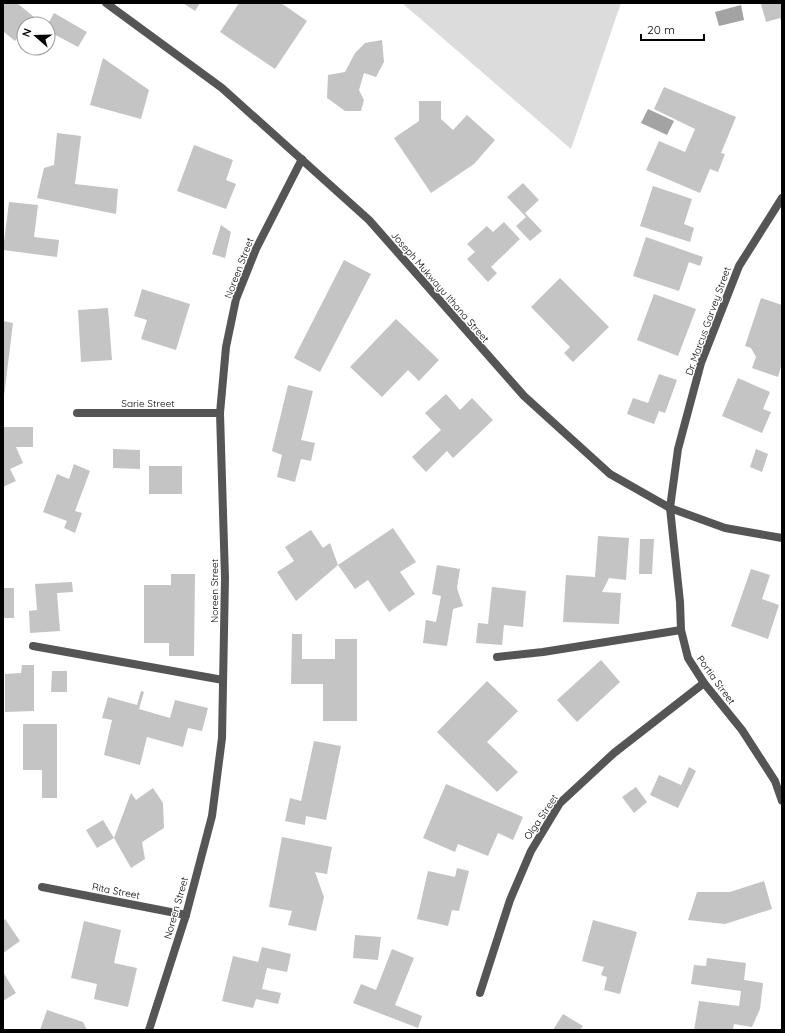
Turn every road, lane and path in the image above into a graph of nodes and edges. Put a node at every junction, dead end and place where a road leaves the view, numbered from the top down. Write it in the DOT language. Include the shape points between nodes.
graph roads {
  1 [pos="106,3"];
  2 [pos="302,160"];
  3 [pos="782,198"];
  4 [pos="77,413"];
  5 [pos="220,413"];
  6 [pos="670,508"];
  7 [pos="782,538"];
  8 [pos="681,630"];
  9 [pos="33,646"];
  10 [pos="497,657"];
  11 [pos="223,680"];
  12 [pos="704,683"];
  13 [pos="782,801"];
  14 [pos="42,886"];
  15 [pos="186,915"];
  16 [pos="480,993"];
  17 [pos="149,1030"];
  1 -- 2 [label="street, Joseph Mukwayu Ithana Street" via="222,88"];
  2 -- 5 [label="street, Noreen Street" via="256,249 236,300 226,347"];
  2 -- 6 [label="street, Joseph Mukwayu Ithana Street" via="368,220 524,396 610,474"];
  3 -- 6 [label="street, Dr. Marcus Garvey Street" via="739,266 701,363 678,449"];
  4 -- 5 [label="street, Sarie Street"];
  5 -- 11 [label="street, Noreen Street" via="225,578"];
  6 -- 7 [label="street, Joseph Mukwayu Ithana Street" via="725,528"];
  6 -- 8 [label="street, Portia Street"];
  8 -- 10 [label="street"];
  8 -- 12 [label="street, Portia Street" via="688,658"];
  9 -- 11 [label="street"];
  11 -- 15 [label="street, Noreen Street" via="222,738 212,816"];
  12 -- 13 [label="street, Portia Street" via="742,730 775,781"];
  12 -- 16 [label="street, Olga Street" via="614,753 560,803 531,851 510,900"];
  14 -- 15 [label="street, Rita Street"];
  15 -- 17 [label="street, Noreen Street"];
}
